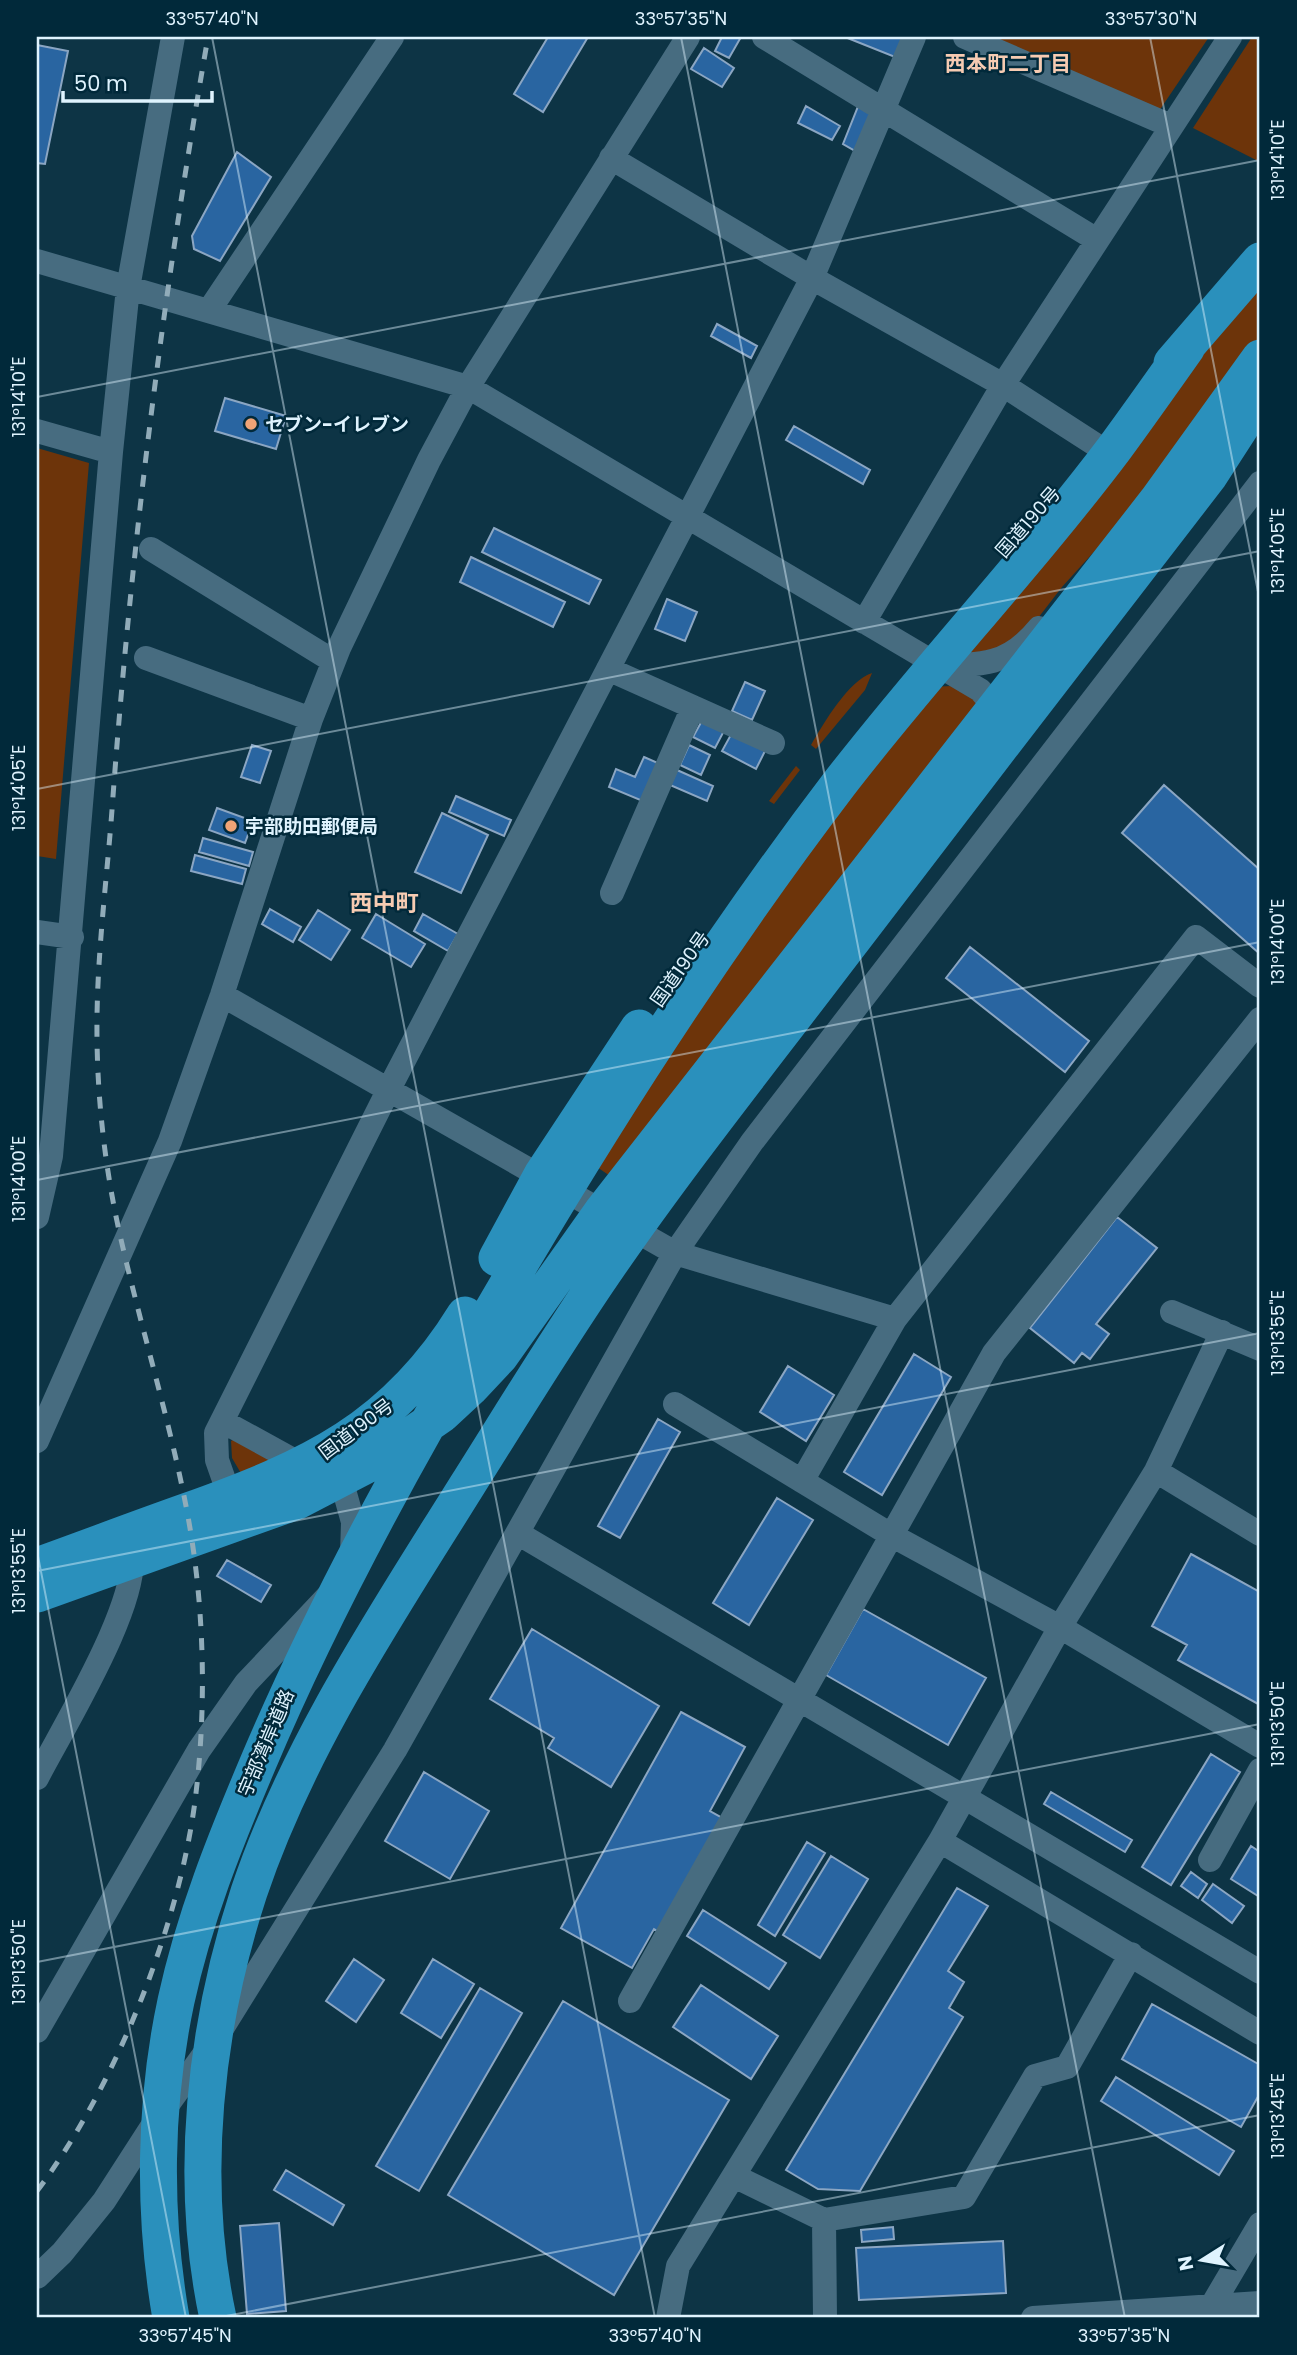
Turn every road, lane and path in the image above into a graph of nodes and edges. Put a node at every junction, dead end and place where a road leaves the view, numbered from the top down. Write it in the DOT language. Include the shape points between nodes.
graph roads {
  1 [pos="173,37"];
  2 [pos="392,37"];
  3 [pos="688,37"];
  4 [pos="764,37"];
  5 [pos="914,37"];
  6 [pos="965,37"];
  7 [pos="1230,37"];
  8 [pos="883,110"];
  9 [pos="1171,126"];
  10 [pos="611,158"];
  11 [pos="1097,240"];
  12 [pos="37,261"];
  13 [pos="1260,261"];
  14 [pos="811,278"];
  15 [pos="128,288"];
  16 [pos="210,309"];
  17 [pos="1187,346"];
  18 [pos="1260,358"];
  19 [pos="1003,385"];
  20 [pos="468,387"];
  21 [pos="1260,397"];
  22 [pos="37,431"];
  23 [pos="1096,445"];
  24 [pos="111,452"];
  25 [pos="1260,483"];
  26 [pos="1157,501"];
  27 [pos="685,516"];
  28 [pos="151,549"];
  29 [pos="864,622"];
  30 [pos="146,658"];
  31 [pos="925,658"];
  32 [pos="333,661"];
  33 [pos="608,669"];
  34 [pos="693,707"];
  35 [pos="996,708"];
  36 [pos="311,719"];
  37 [pos="774,743"];
  38 [pos="990,759"];
  39 [pos="612,893"];
  40 [pos="37,932"];
  41 [pos="72,937"];
  42 [pos="1260,986"];
  43 [pos="222,995"];
  44 [pos="1260,1019"];
  45 [pos="389,1089"];
  46 [pos="542,1175"];
  47 [pos="602,1212"];
  48 [pos="37,1217"];
  49 [pos="675,1253"];
  50 [pos="1172,1312"];
  51 [pos="895,1319"];
  52 [pos="1222,1332"];
  53 [pos="1260,1349"];
  54 [pos="675,1404"];
  55 [pos="222,1421"];
  56 [pos="37,1441"];
  57 [pos="326,1465"];
  58 [pos="1156,1471"];
  59 [pos="802,1481"];
  60 [pos="230,1497"];
  61 [pos="519,1534"];
  62 [pos="1260,1534"];
  63 [pos="891,1535"];
  64 [pos="130,1548"];
  65 [pos="37,1566"];
  66 [pos="37,1594"];
  67 [pos="1060,1627"];
  68 [pos="801,1700"];
  69 [pos="1260,1746"];
  70 [pos="1260,1770"];
  71 [pos="37,1777"];
  72 [pos="965,1798"];
  73 [pos="940,1841"];
  74 [pos="1210,1860"];
  75 [pos="1131,1954"];
  76 [pos="1260,1972"];
  77 [pos="630,2001"];
  78 [pos="37,2031"];
  79 [pos="1260,2033"];
  80 [pos="736,2177"];
  81 [pos="824,2220"];
  82 [pos="1260,2224"];
  83 [pos="37,2277"];
  84 [pos="1260,2303"];
  85 [pos="1211,2307"];
  86 [pos="171,2318"];
  87 [pos="218,2318"];
  88 [pos="668,2318"];
  89 [pos="825,2318"];
  90 [pos="1034,2318"];
  1 -- 15 [label="street"];
  2 -- 16 [label="street"];
  3 -- 10 [label="street"];
  4 -- 8 [label="street"];
  5 -- 8 [label="street"];
  6 -- 9 [label="street"];
  7 -- 9 [label="street"];
  8 -- 11 [label="street"];
  8 -- 14 [label="street"];
  9 -- 11 [label="street"];
  10 -- 14 [label="street"];
  10 -- 20 [label="street"];
  11 -- 19 [label="street"];
  12 -- 15 [label="street"];
  13 -- 17 [label="highway, 国道190号"];
  14 -- 19 [label="street"];
  14 -- 27 [label="street"];
  15 -- 16 [label="street"];
  15 -- 24 [label="street"];
  16 -- 20 [label="street"];
  17 -- 23 [label="highway, 国道190号"];
  17 -- 31 [label="highway" via="1113,451"];
  18 -- 26 [label="highway, 国道190号"];
  19 -- 23 [label="street"];
  19 -- 29 [label="street"];
  20 -- 27 [label="street"];
  20 -- 32 [label="street"];
  21 -- 38 [label="highway" via="1209,476"];
  22 -- 24 [label="street"];
  23 -- 31 [label="highway, 国道190号"];
  24 -- 41 [label="street"];
  25 -- 49 [label="street" via="752,1143"];
  26 -- 31 [label="street" via="1019,650 977,664"];
  26 -- 35 [label="highway, 国道190号"];
  27 -- 29 [label="street"];
  27 -- 33 [label="street"];
  28 -- 32 [label="street"];
  29 -- 31 [label="street"];
  30 -- 36 [label="street"];
  31 -- 35 [label="street" via="980,690"];
  31 -- 46 [label="highway, 国道190号" via="792,810"];
  31 -- 86 [label="highway, 宇部湾岸道路" via="660,1040 461,1364 322,1618 232,1825 176,2001 162,2096 159,2209"];
  32 -- 36 [label="street"];
  33 -- 34 [label="street"];
  33 -- 45 [label="street"];
  34 -- 37 [label="street"];
  34 -- 39 [label="street"];
  35 -- 38 [label="street" via="1000,735"];
  35 -- 47 [label="highway, 国道190号"];
  36 -- 43 [label="street"];
  38 -- 87 [label="highway" via="608,1266 380,1627 312,1748 258,1868 228,1970 213,2050 205,2131 205,2220"];
  40 -- 41 [label="street"];
  41 -- 48 [label="street" via="51,1156"];
  42 -- 51 [label="street" via="1196,937"];
  43 -- 45 [label="street"];
  43 -- 56 [label="street" via="170,1141"];
  44 -- 63 [label="street" via="994,1353"];
  45 -- 46 [label="street"];
  45 -- 55 [label="street"];
  46 -- 47 [label="street"];
  46 -- 57 [label="highway, 国道190号" via="450,1339 390,1407"];
  47 -- 49 [label="street"];
  47 -- 57 [label="highway, 国道190号" via="500,1356 470,1388 406,1440"];
  49 -- 51 [label="street"];
  49 -- 61 [label="street"];
  50 -- 52 [label="street"];
  51 -- 59 [label="street"];
  52 -- 53 [label="street"];
  52 -- 58 [label="street"];
  54 -- 59 [label="street"];
  55 -- 57 [label="street"];
  55 -- 60 [label="street" via="216,1433 217,1460"];
  57 -- 60 [label="highway, 国道190号"];
  57 -- 64 [label="highway, 国道190号" via="297,1501"];
  57 -- 78 [label="street" via="353,1522 352,1564 246,1683 199,1750"];
  58 -- 62 [label="street"];
  58 -- 67 [label="street"];
  59 -- 63 [label="street"];
  60 -- 64 [label="highway, 国道190号"];
  61 -- 68 [label="street"];
  61 -- 83 [label="street" via="395,1750 218,2035 104,2201"];
  63 -- 67 [label="street"];
  63 -- 68 [label="street"];
  64 -- 65 [label="highway, 国道190号"];
  64 -- 66 [label="highway, 国道190号"];
  64 -- 71 [label="street" via="128,1592 117,1623"];
  67 -- 69 [label="street"];
  67 -- 72 [label="street"];
  68 -- 72 [label="street"];
  68 -- 77 [label="street"];
  70 -- 74 [label="street"];
  72 -- 73 [label="street"];
  72 -- 76 [label="street"];
  73 -- 75 [label="street"];
  73 -- 80 [label="street"];
  75 -- 79 [label="street"];
  75 -- 81 [label="street" via="1067,2067 1035,2076 964,2197"];
  80 -- 81 [label="street"];
  80 -- 88 [label="street" via="678,2266"];
  81 -- 89 [label="street"];
  82 -- 85 [label="street"];
  84 -- 85 [label="street"];
  85 -- 90 [label="street"];
}
